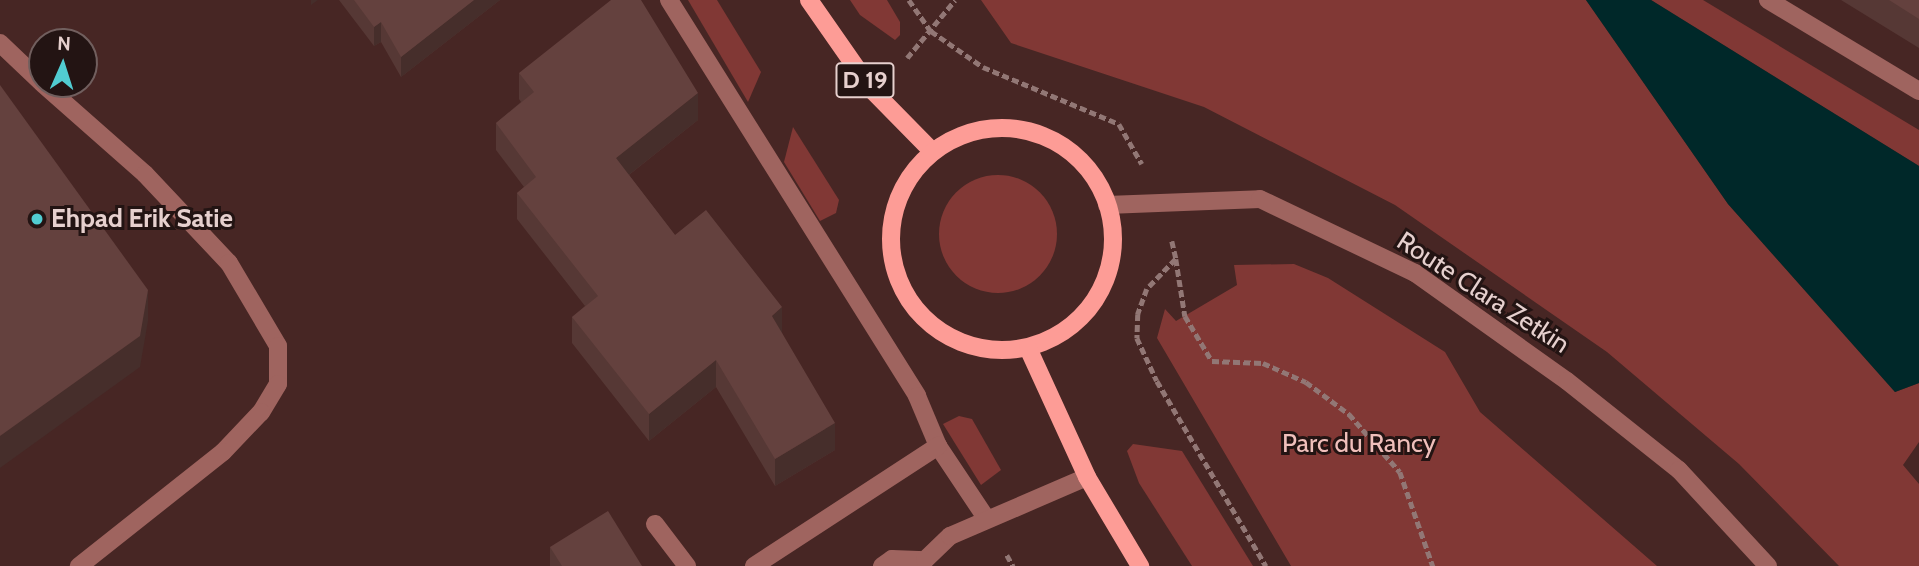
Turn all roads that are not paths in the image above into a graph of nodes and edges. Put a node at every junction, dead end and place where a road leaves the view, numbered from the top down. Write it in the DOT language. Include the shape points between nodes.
graph roads {
  1 [pos="669,0"];
  2 [pos="809,0"];
  3 [pos="1768,0"];
  4 [pos="0,43"];
  5 [pos="28,69"];
  6 [pos="1919,91"];
  7 [pos="60,98"];
  8 [pos="933,152"];
  9 [pos="1107,205"];
  10 [pos="1028,348"];
  11 [pos="938,446"];
  12 [pos="1087,477"];
  13 [pos="986,518"];
  14 [pos="655,524"];
  15 [pos="924,563"];
  16 [pos="79,566"];
  17 [pos="687,566"];
  18 [pos="754,566"];
  19 [pos="882,566"];
  20 [pos="1140,566"];
  21 [pos="1768,566"];
  1 -- 11 [label="street" via="910,385"];
  2 -- 8 [label="main road, D 19" via="871,89"];
  3 -- 6 [label="street"];
  4 -- 5 [label="street"];
  7 -- 16 [label="street" via="145,174 229,263 278,346 278,384 261,412 223,452"];
  8 -- 9 [label="main road" via="967,132 1008,127 1046,135 1083,160"];
  8 -- 10 [label="main road" via="906,183 892,219 893,263 908,299 921,316 952,339 989,350"];
  9 -- 10 [label="main road" via="1114,221 1107,279 1076,324"];
  9 -- 21 [label="street, Route Clara Zetkin" via="1260,199 1415,273 1567,380 1679,470"];
  10 -- 12 [label="main road"];
  11 -- 13 [label="street"];
  11 -- 18 [label="street"];
  12 -- 13 [label="street"];
  12 -- 20 [label="main road"];
  13 -- 15 [label="street" via="950,536"];
  14 -- 17 [label="street"];
  15 -- 19 [label="street" via="892,559"];
}
